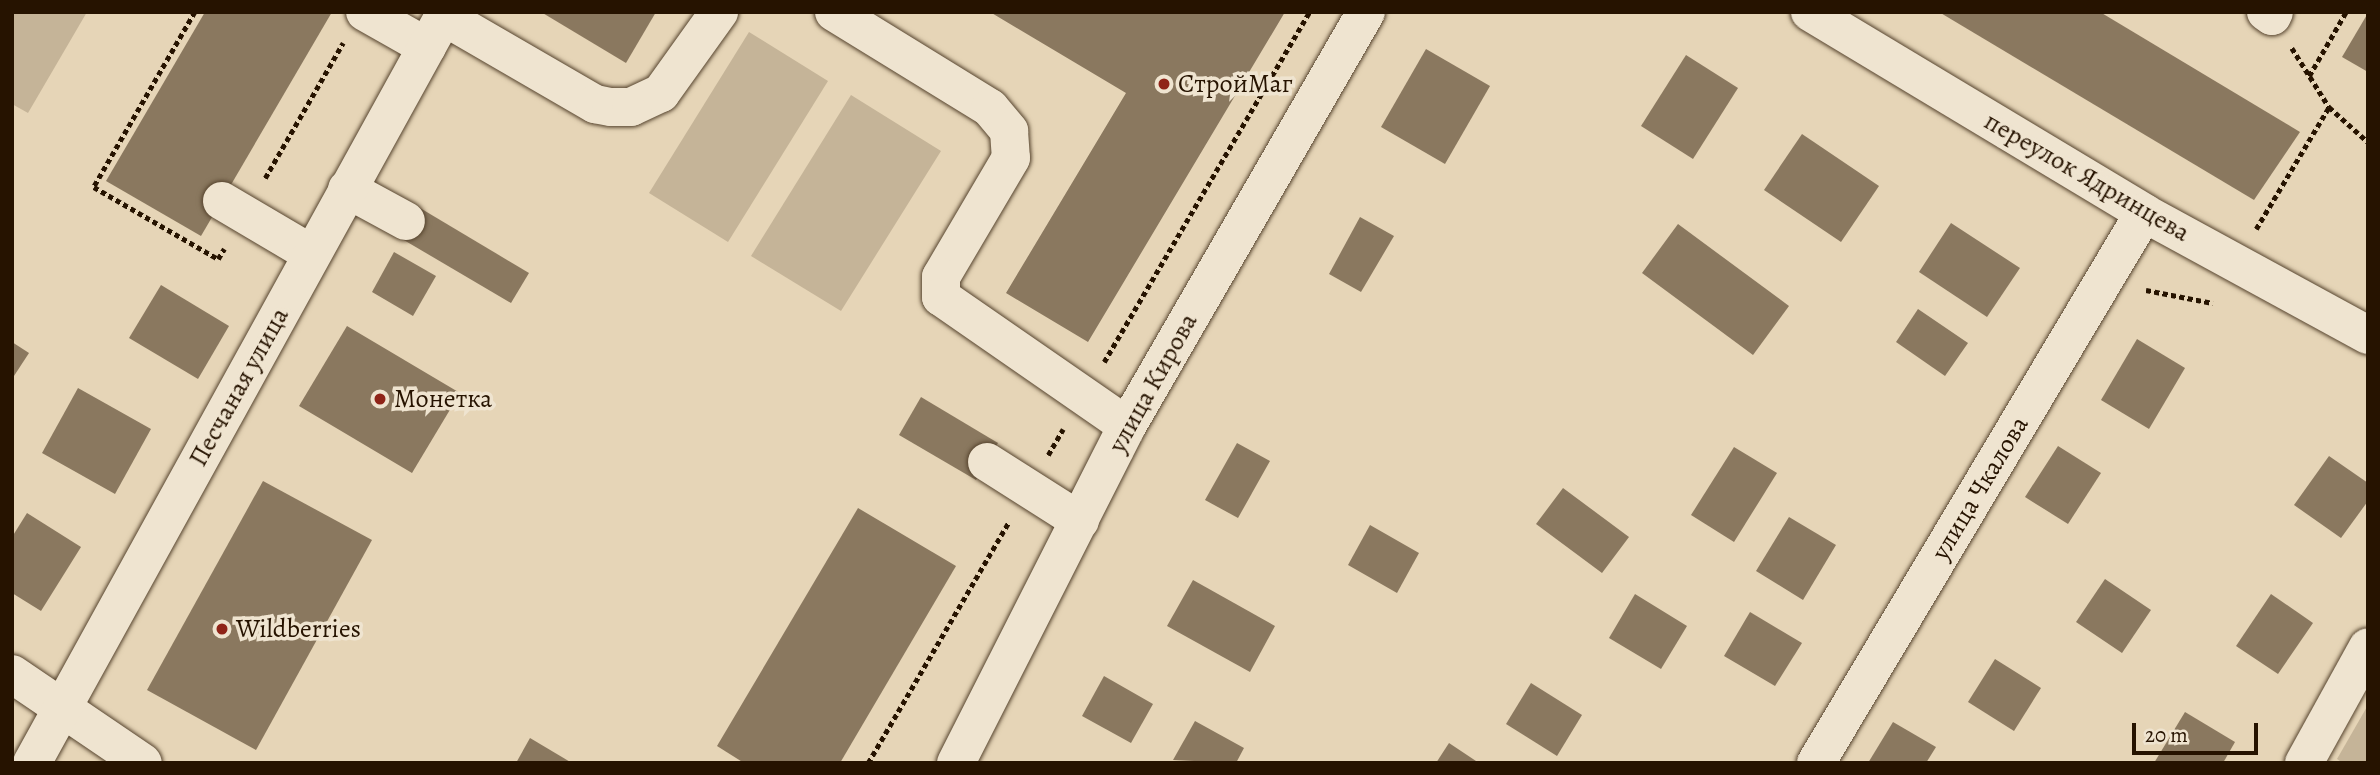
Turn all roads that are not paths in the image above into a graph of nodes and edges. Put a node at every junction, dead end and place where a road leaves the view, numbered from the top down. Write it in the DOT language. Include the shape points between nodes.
graph roads {
  1 [pos="719,12"];
  2 [pos="834,12"];
  3 [pos="1366,12"];
  4 [pos="1810,12"];
  5 [pos="356,24"];
  6 [pos="438,25"];
  7 [pos="348,189"];
  8 [pos="233,207"];
  9 [pos="2144,213"];
  10 [pos="406,221"];
  11 [pos="312,254"];
  12 [pos="2368,335"];
  13 [pos="1127,426"];
  14 [pos="987,461"];
  15 [pos="1080,521"];
  16 [pos="2368,647"];
  17 [pos="12,674"];
  18 [pos="64,706"];
  19 [pos="32,763"];
  20 [pos="143,763"];
  21 [pos="956,763"];
  22 [pos="1816,763"];
  23 [pos="2304,763"];
  1 -- 6 [label="street" via="662,93 631,107 595,104"];
  2 -- 13 [label="street" via="990,108 1009,131 1011,158 941,277 942,297"];
  3 -- 13 [label="street, улица Кирова"];
  4 -- 9 [label="street, переулок Ядринцева"];
  5 -- 6 [label="street"];
  6 -- 7 [label="street, Песчаная улица"];
  7 -- 10 [label="street"];
  7 -- 11 [label="street, Песчаная улица"];
  8 -- 11 [label="street"];
  9 -- 12 [label="street, переулок Ядринцева"];
  9 -- 22 [label="street, улица Чкалова"];
  11 -- 18 [label="street, Песчаная улица"];
  13 -- 15 [label="street, улица Кирова"];
  14 -- 15 [label="street"];
  15 -- 21 [label="street, улица Кирова"];
  16 -- 23 [label="street"];
  17 -- 18 [label="street"];
  18 -- 19 [label="street, Песчаная улица"];
  18 -- 20 [label="street"];
}
